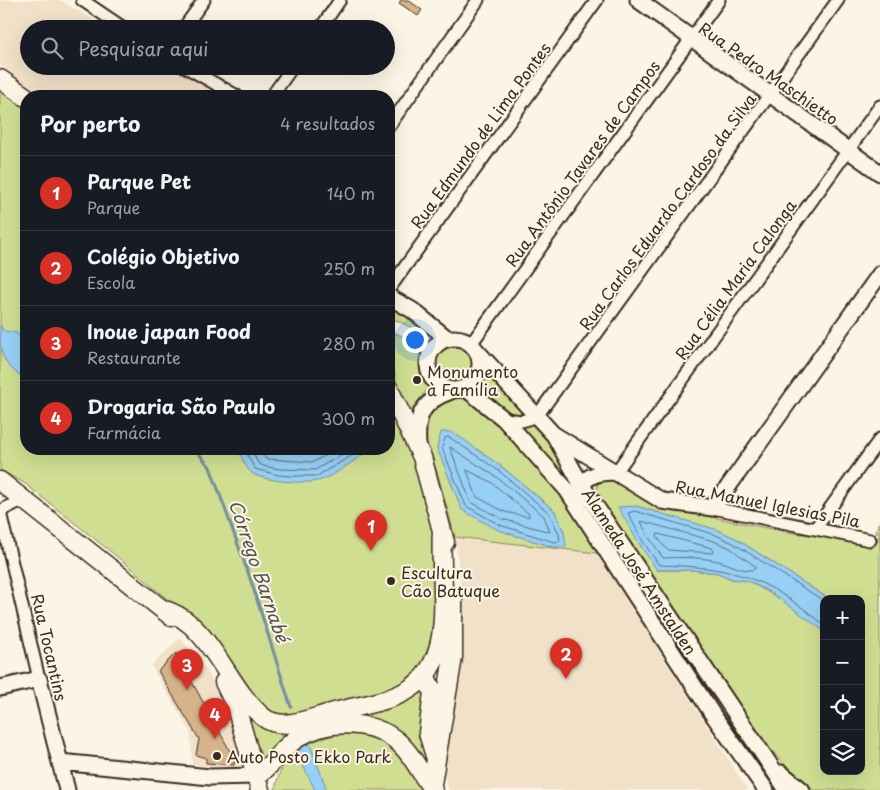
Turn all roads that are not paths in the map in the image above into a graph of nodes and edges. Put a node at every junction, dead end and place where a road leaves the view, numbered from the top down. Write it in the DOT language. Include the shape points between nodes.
graph roads {
  1 [pos="82,0"];
  2 [pos="204,0"];
  3 [pos="340,0"];
  4 [pos="478,0"];
  5 [pos="597,0"];
  6 [pos="638,0"];
  7 [pos="719,0"];
  8 [pos="838,0"];
  9 [pos="112,20"];
  10 [pos="190,20"];
  11 [pos="326,20"];
  12 [pos="691,39"];
  13 [pos="200,75"];
  14 [pos="287,75"];
  15 [pos="0,79"];
  16 [pos="226,90"];
  17 [pos="276,90"];
  18 [pos="20,93"];
  19 [pos="771,96"];
  20 [pos="880,106"];
  21 [pos="395,118"];
  22 [pos="848,150"];
  23 [pos="880,173"];
  24 [pos="880,274"];
  25 [pos="395,281"];
  26 [pos="395,301"];
  27 [pos="448,339"];
  28 [pos="473,347"];
  29 [pos="458,389"];
  30 [pos="395,401"];
  31 [pos="537,416"];
  32 [pos="504,419"];
  33 [pos="553,434"];
  34 [pos="880,439"];
  35 [pos="418,446"];
  36 [pos="616,472"];
  37 [pos="0,481"];
  38 [pos="582,486"];
  39 [pos="24,498"];
  40 [pos="712,508"];
  41 [pos="0,512"];
  42 [pos="815,529"];
  43 [pos="442,531"];
  44 [pos="870,540"];
  45 [pos="164,610"];
  46 [pos="425,675"];
  47 [pos="39,679"];
  48 [pos="0,688"];
  49 [pos="765,759"];
  50 [pos="60,762"];
  51 [pos="437,762"];
  52 [pos="258,783"];
  53 [pos="231,784"];
  54 [pos="432,789"];
  55 [pos="67,790"];
  56 [pos="766,790"];
  57 [pos="787,790"];
  58 [pos="802,790"];
  1 -- 9 [label="street"];
  2 -- 10 [label="street"];
  3 -- 11 [label="street"];
  4 -- 21 [label="street"];
  5 -- 25 [label="street, Rua Edmundo de Lima Pontes"];
  6 -- 12 [label="street, Rua Pedro Maschietto"];
  7 -- 12 [label="street, Rua Antônio Tavares de Campos"];
  8 -- 19 [label="street, Rua Carlos Eduardo Cardoso da Silva"];
  12 -- 19 [label="street, Rua Pedro Maschietto"];
  12 -- 28 [label="street, Rua Antônio Tavares de Campos"];
  13 -- 16 [label="street"];
  14 -- 17 [label="street"];
  15 -- 18 [label="main road"];
  19 -- 22 [label="street, Rua Pedro Maschietto"];
  19 -- 31 [label="street, Rua Carlos Eduardo Cardoso da Silva"];
  20 -- 22 [label="street, Rua Célia Maria Calonga"];
  22 -- 23 [label="street, Rua Pedro Maschietto"];
  22 -- 36 [label="street, Rua Célia Maria Calonga"];
  24 -- 40 [label="street"];
  26 -- 27 [label="street" via="432,324"];
  27 -- 28 [label="street" via="464,340"];
  27 -- 29 [label="street" via="430,353 427,364 437,385"];
  28 -- 29 [label="street" via="480,363 478,373 473,382"];
  28 -- 31 [label="street, Rua Manuel Iglesias Pila"];
  29 -- 32 [label="street, Alameda José Amstalden"];
  29 -- 35 [label="street" via="431,400 421,412 416,427"];
  30 -- 35 [label="main road"];
  31 -- 32 [label="street" via="522,421"];
  31 -- 33 [label="street, Rua Manuel Iglesias Pila"];
  32 -- 56 [label="street, Alameda José Amstalden" via="567,490 713,715"];
  33 -- 36 [label="street, Rua Manuel Iglesias Pila"];
  33 -- 38 [label="street, Alameda José Amstalden"];
  34 -- 42 [label="street"];
  35 -- 43 [label="main road"];
  36 -- 38 [label="street" via="602,472 584,481"];
  36 -- 40 [label="street, Rua Manuel Iglesias Pila" via="662,501"];
  37 -- 39 [label="main road"];
  38 -- 49 [label="street, Alameda José Amstalden"];
  39 -- 41 [label="street"];
  39 -- 45 [label="main road"];
  40 -- 42 [label="street, Rua Manuel Iglesias Pila"];
  41 -- 47 [label="street, Rua Tocantins"];
  42 -- 44 [label="street, Rua Manuel Iglesias Pila"];
  43 -- 46 [label="main road" via="444,611 437,650"];
  43 -- 51 [label="main road" via="451,573 454,624 453,657"];
  45 -- 46 [label="main road" via="177,613 192,626 252,707 272,723 290,723 398,695"];
  45 -- 52 [label="main road" via="201,649 226,686 236,707"];
  46 -- 51 [label="main road" via="433,692 428,733"];
  47 -- 48 [label="street"];
  47 -- 50 [label="street, Rua Tocantins"];
  49 -- 57 [label="street, Alameda José Amstalden"];
  49 -- 58 [label="street"];
  50 -- 53 [label="street"];
  50 -- 55 [label="street, Rua Tocantins"];
  51 -- 54 [label="main road"];
  52 -- 53 [label="street"];
  52 -- 54 [label="main road" via="298,738 337,724 356,725 396,741"];
}
